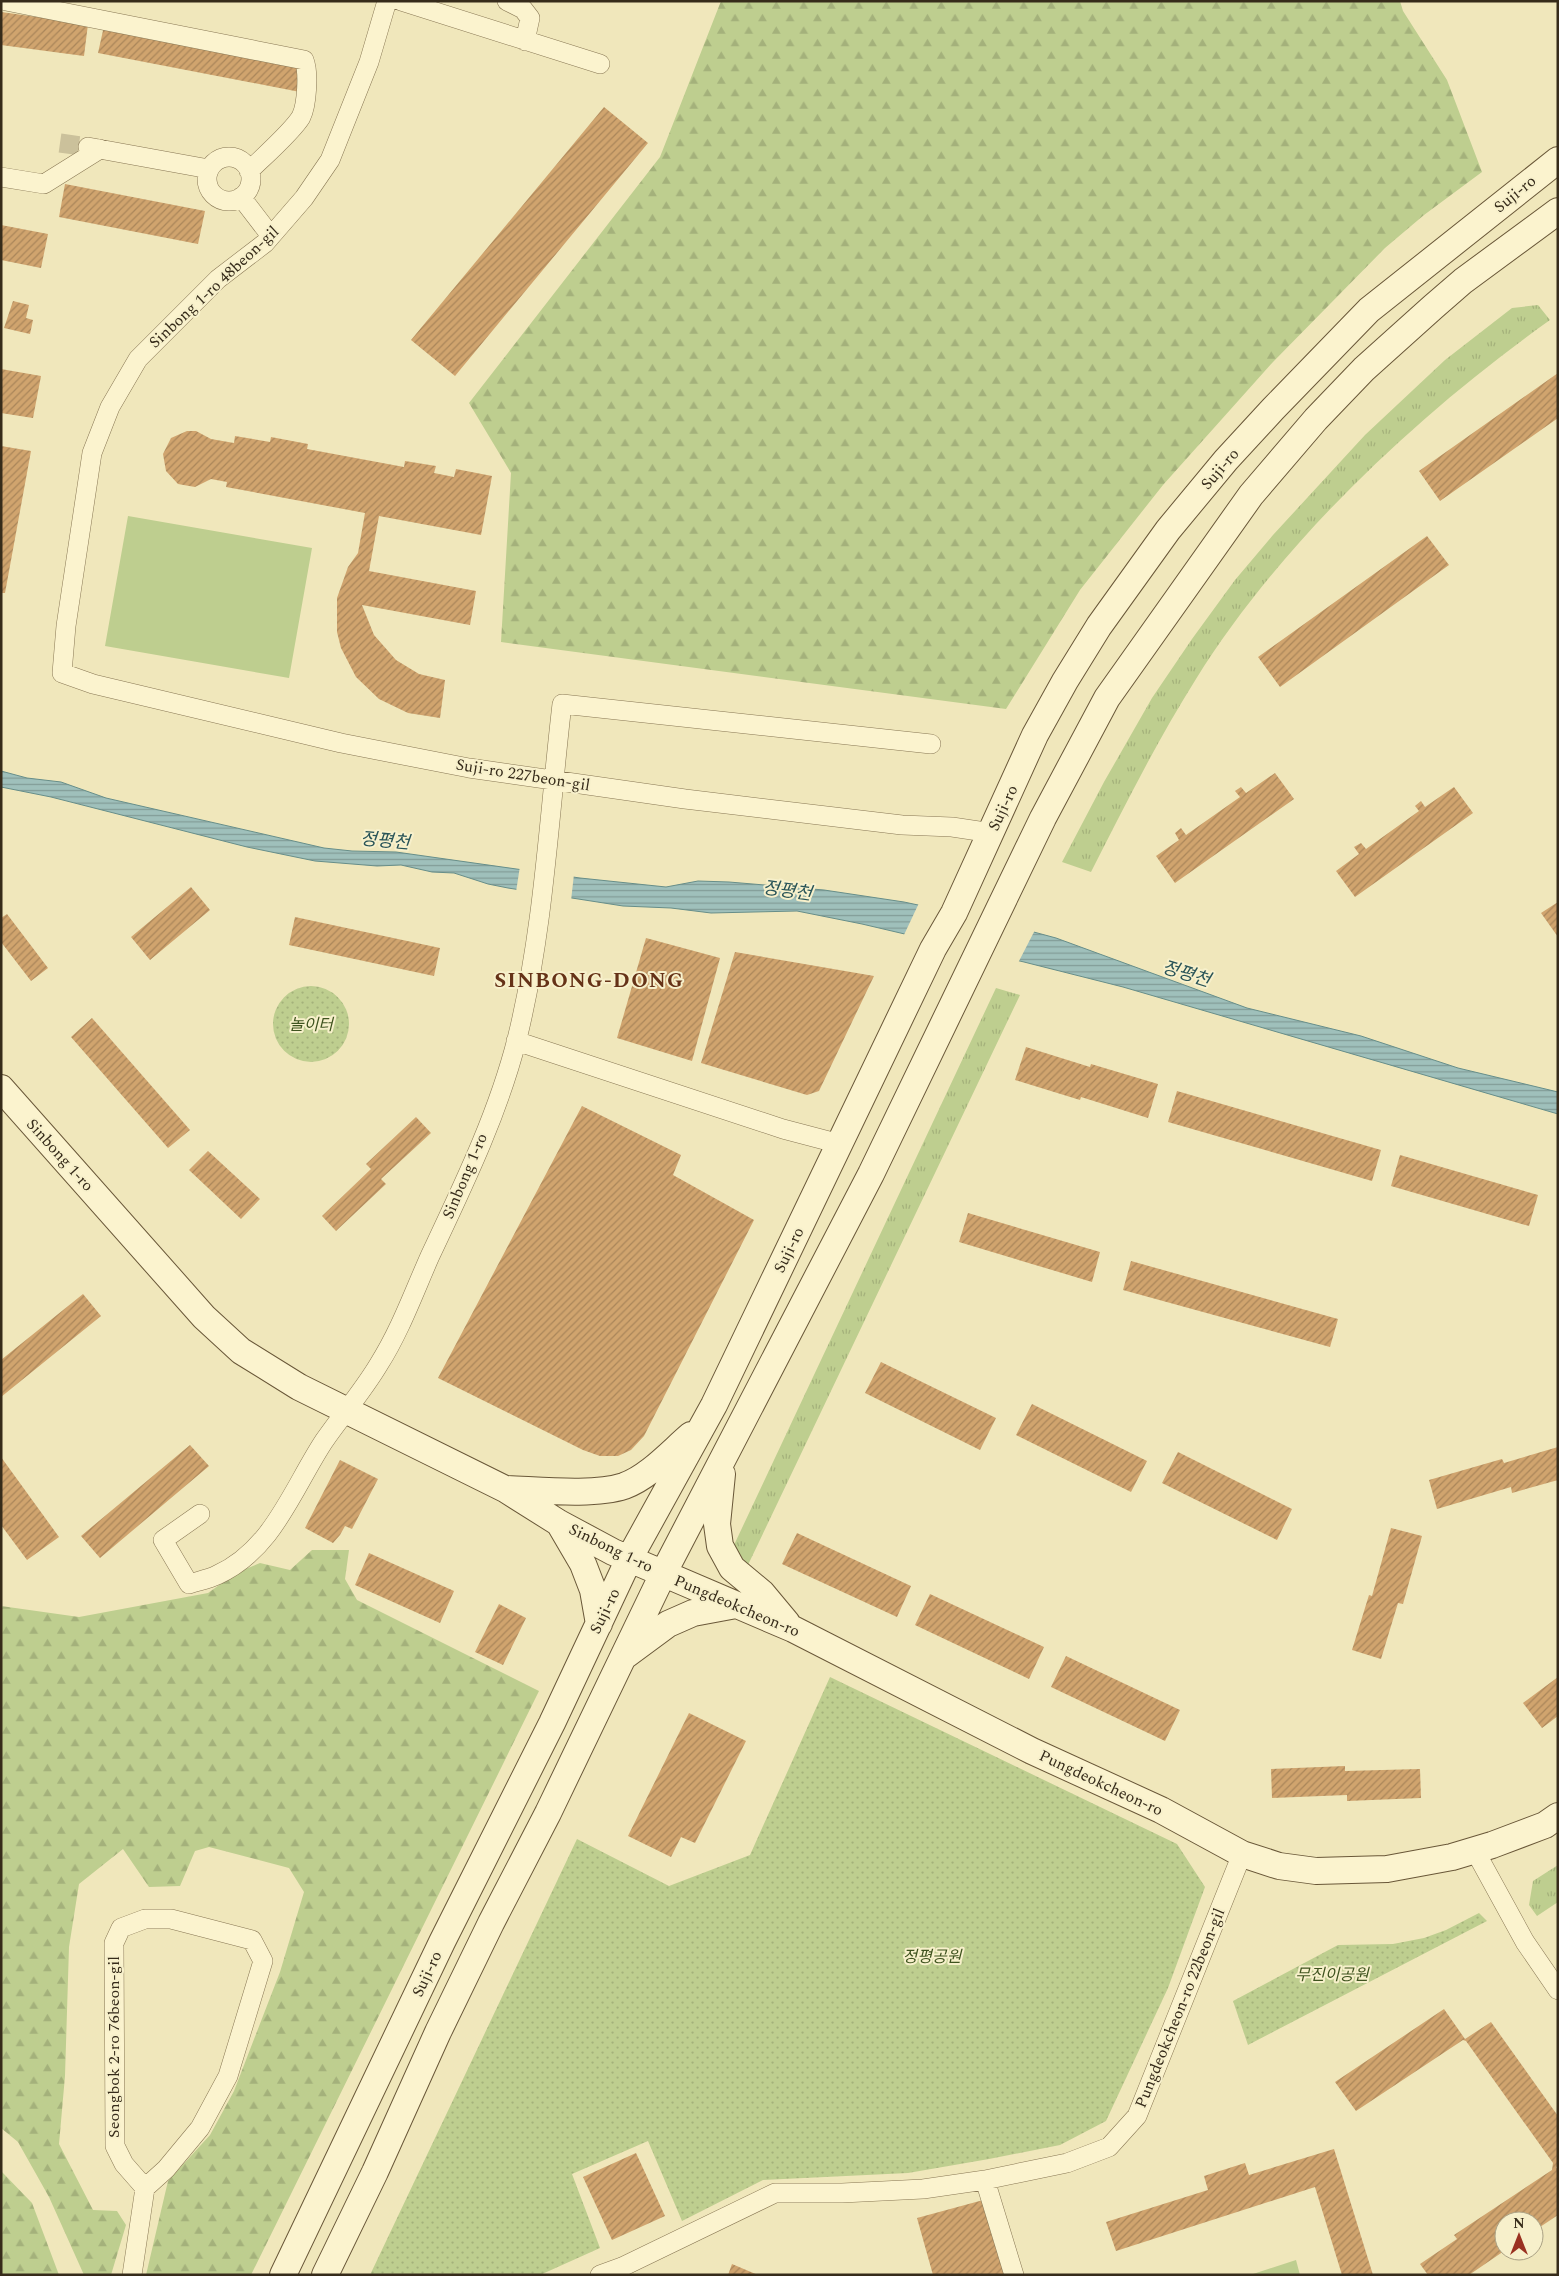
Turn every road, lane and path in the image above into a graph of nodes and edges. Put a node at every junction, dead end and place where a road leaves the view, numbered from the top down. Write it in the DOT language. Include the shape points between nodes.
graph roads {
  1 [pos="6,1"];
  2 [pos="387,1"];
  3 [pos="401,1"];
  4 [pos="507,1"];
  5 [pos="525,41"];
  6 [pos="600,64"];
  7 [pos="1558,160"];
  8 [pos="209,169"];
  9 [pos="249,171"];
  10 [pos="1,177"];
  11 [pos="1535,178"];
  12 [pos="241,197"];
  13 [pos="1558,211"];
  14 [pos="271,236"];
  15 [pos="62,673"];
  16 [pos="931,744"];
  17 [pos="553,781"];
  18 [pos="992,833"];
  19 [pos="516,1041"];
  20 [pos="1,1088"];
  21 [pos="840,1144"];
  22 [pos="347,1412"];
  23 [pos="701,1427"];
  24 [pos="724,1456"];
  25 [pos="506,1489"];
  26 [pos="200,1514"];
  27 [pos="560,1523"];
  28 [pos="630,1559"];
  29 [pos="663,1574"];
  30 [pos="736,1605"];
  31 [pos="598,1624"];
  32 [pos="793,1629"];
  33 [pos="623,1657"];
  34 [pos="1558,1816"];
  35 [pos="1474,1849"];
  36 [pos="1242,1854"];
  37 [pos="1558,1990"];
  38 [pos="985,2180"];
  39 [pos="145,2188"];
  40 [pos="625,2271"];
  41 [pos="132,2275"];
  42 [pos="282,2275"];
  43 [pos="325,2275"];
  44 [pos="600,2275"];
  45 [pos="1014,2275"];
  1 -- 9 [label="street" via="304,60 307,83 301,116"];
  2 -- 14 [label="street, Sinbong 1-ro 48beon-gil" via="369,62 330,160 304,198"];
  3 -- 5 [label="street"];
  4 -- 5 [label="street" via="523,9 530,18"];
  5 -- 6 [label="street"];
  7 -- 11 [label="main road, Suji-ro"];
  8 -- 9 [label="street" via="226,157 240,160"];
  8 -- 10 [label="street" via="94,148 44,184"];
  8 -- 12 [label="street" via="207,182 214,195 227,201"];
  9 -- 12 [label="street" via="250,185"];
  11 -- 13 [label="main road"];
  11 -- 18 [label="main road, Suji-ro" via="1369,310 1253,431 1168,530 1064,681 1035,736"];
  12 -- 14 [label="street"];
  13 -- 24 [label="main road" via="1464,281 1364,369 1316,419 1251,495 1107,698 1042,818 871,1174"];
  14 -- 15 [label="street, Sinbong 1-ro 48beon-gil" via="218,279 138,359 110,407 92,453"];
  15 -- 17 [label="street, Suji-ro 227beon-gil" via="102,686 341,743"];
  16 -- 17 [label="street" via="562,704"];
  17 -- 18 [label="street, Suji-ro 227beon-gil" via="902,825"];
  17 -- 19 [label="street, Sinbong 1-ro" via="538,924"];
  18 -- 21 [label="main road, Suji-ro"];
  19 -- 21 [label="street" via="783,1129"];
  19 -- 22 [label="street, Sinbong 1-ro" via="493,1112 451,1212 380,1363"];
  20 -- 22 [label="main road, Sinbong 1-ro" via="222,1335 263,1366"];
  21 -- 23 [label="main road, Suji-ro"];
  22 -- 25 [label="main road, Sinbong 1-ro"];
  22 -- 26 [label="street, Sinbong 1-ro" via="324,1441 268,1535 218,1575 189,1584 163,1540"];
  23 -- 25 [label="main road" via="625,1486 585,1491"];
  23 -- 28 [label="main road, Suji-ro"];
  24 -- 29 [label="main road"];
  24 -- 32 [label="main road" via="717,1524 720,1546 732,1568 762,1593"];
  25 -- 27 [label="main road, Sinbong 1-ro"];
  27 -- 28 [label="main road, Sinbong 1-ro"];
  27 -- 31 [label="main road" via="593,1590"];
  28 -- 29 [label="main road, Sinbong 1-ro"];
  28 -- 31 [label="main road, Suji-ro"];
  29 -- 30 [label="main road, Pungdeokcheon-ro"];
  29 -- 33 [label="main road"];
  30 -- 32 [label="main road, Pungdeokcheon-ro"];
  30 -- 33 [label="main road" via="693,1613 668,1624"];
  31 -- 42 [label="main road, Suji-ro"];
  32 -- 36 [label="main road, Pungdeokcheon-ro" via="1032,1751 1161,1810"];
  33 -- 43 [label="main road" via="442,2024"];
  34 -- 35 [label="main road, Pungdeokcheon-ro" via="1510,1839"];
  35 -- 36 [label="main road, Pungdeokcheon-ro" via="1452,1858 1387,1869 1316,1871 1279,1866"];
  35 -- 37 [label="street" via="1525,1942"];
  36 -- 38 [label="street, Pungdeokcheon-ro 22beon-gil" via="1137,2116 1109,2147 1067,2163"];
  38 -- 40 [label="street, Pungdeokcheon-ro 22beon-gil" via="923,2189 776,2192"];
  38 -- 45 [label="street"];
  39 -- 39 [label="street, Seongbok 2-ro 76beon-gil" via="166,2169 200,2128 228,2076 263,1961 252,1940 171,1919 145,1919 121,1928 114,1943 115,2146 124,2164"];
  39 -- 41 [label="street"];
  40 -- 44 [label="street, Pungdeokcheon-ro 22beon-gil"];
}
